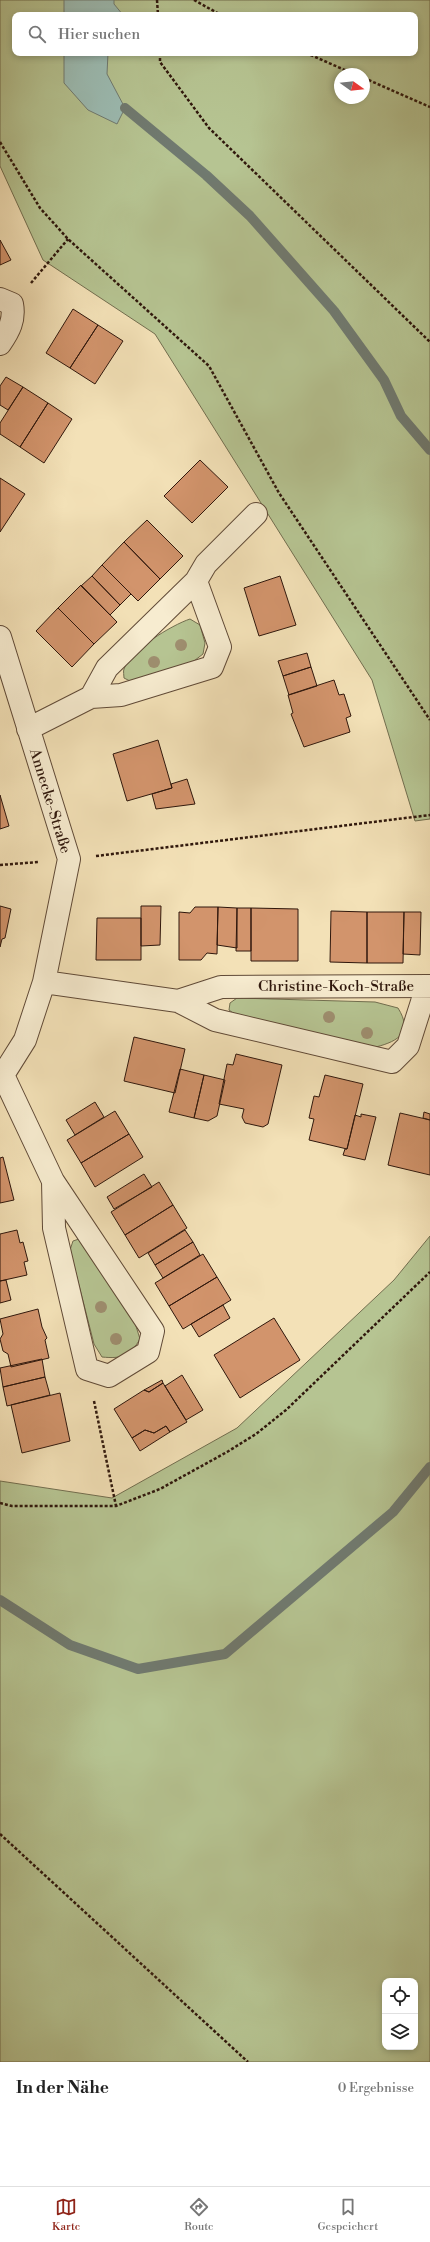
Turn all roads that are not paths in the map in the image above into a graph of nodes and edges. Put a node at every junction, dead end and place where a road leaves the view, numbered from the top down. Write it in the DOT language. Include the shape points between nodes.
graph roads {
  1 [pos="6,302"];
  2 [pos="0,344"];
  3 [pos="256,514"];
  4 [pos="196,581"];
  5 [pos="0,637"];
  6 [pos="91,697"];
  7 [pos="28,728"];
  8 [pos="44,982"];
  9 [pos="428,986"];
  10 [pos="178,1001"];
  11 [pos="1,1076"];
  12 [pos="53,1181"];
  1 -- 2 [label="street" via="14,315"];
  3 -- 4 [label="street" via="206,564"];
  4 -- 6 [label="street" via="107,668"];
  4 -- 6 [label="street" via="220,647 212,667 121,695"];
  5 -- 7 [label="street, Annecke-Straße"];
  6 -- 7 [label="street"];
  7 -- 8 [label="street, Annecke-Straße" via="69,859"];
  8 -- 10 [label="street, Christine-Koch-Straße"];
  8 -- 11 [label="street, Annecke-Straße" via="26,1040"];
  9 -- 10 [label="street, Christine-Koch-Straße" via="221,987"];
  9 -- 10 [label="street, Christine-Koch-Straße" via="408,1046 392,1062 215,1020"];
  11 -- 12 [label="street"];
  12 -- 12 [label="street" via="54,1228 87,1369 109,1376 148,1352 153,1331"];
}
